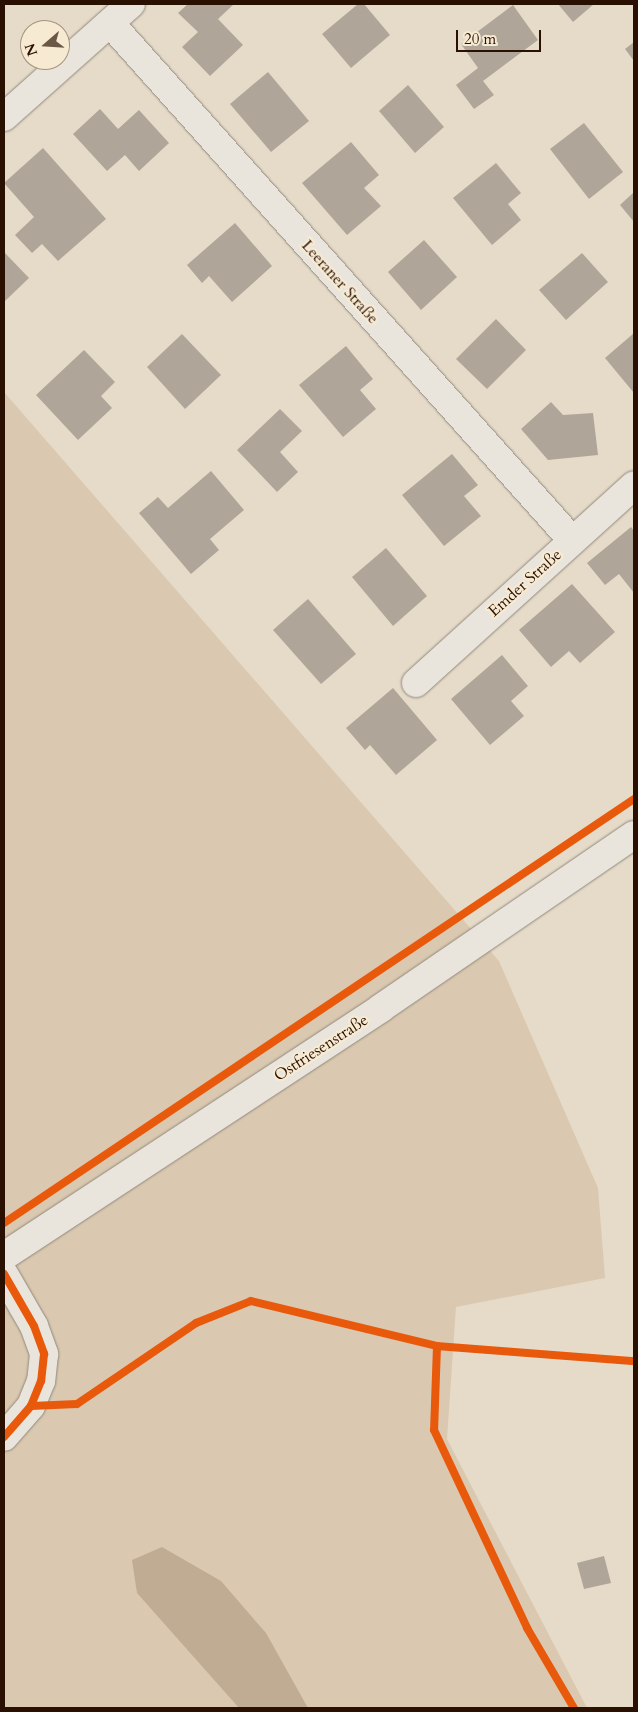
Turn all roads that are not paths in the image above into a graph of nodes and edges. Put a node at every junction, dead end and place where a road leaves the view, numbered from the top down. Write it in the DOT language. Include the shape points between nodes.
graph roads {
  1 [pos="131,4"];
  2 [pos="110,22"];
  3 [pos="4,117"];
  4 [pos="634,485"];
  5 [pos="572,540"];
  6 [pos="416,682"];
  7 [pos="634,835"];
  8 [pos="4,1256"];
  9 [pos="4,1274"];
  10 [pos="4,1437"];
  1 -- 2 [label="street"];
  2 -- 3 [label="street"];
  2 -- 5 [label="street, Leeraner Straße"];
  4 -- 5 [label="street, Emder Straße"];
  5 -- 6 [label="street, Emder Straße"];
  7 -- 8 [label="street, Ostfriesenstraße" via="373,1014"];
  9 -- 10 [label="street" via="34,1326 44,1354 41,1381 31,1406"];
}
